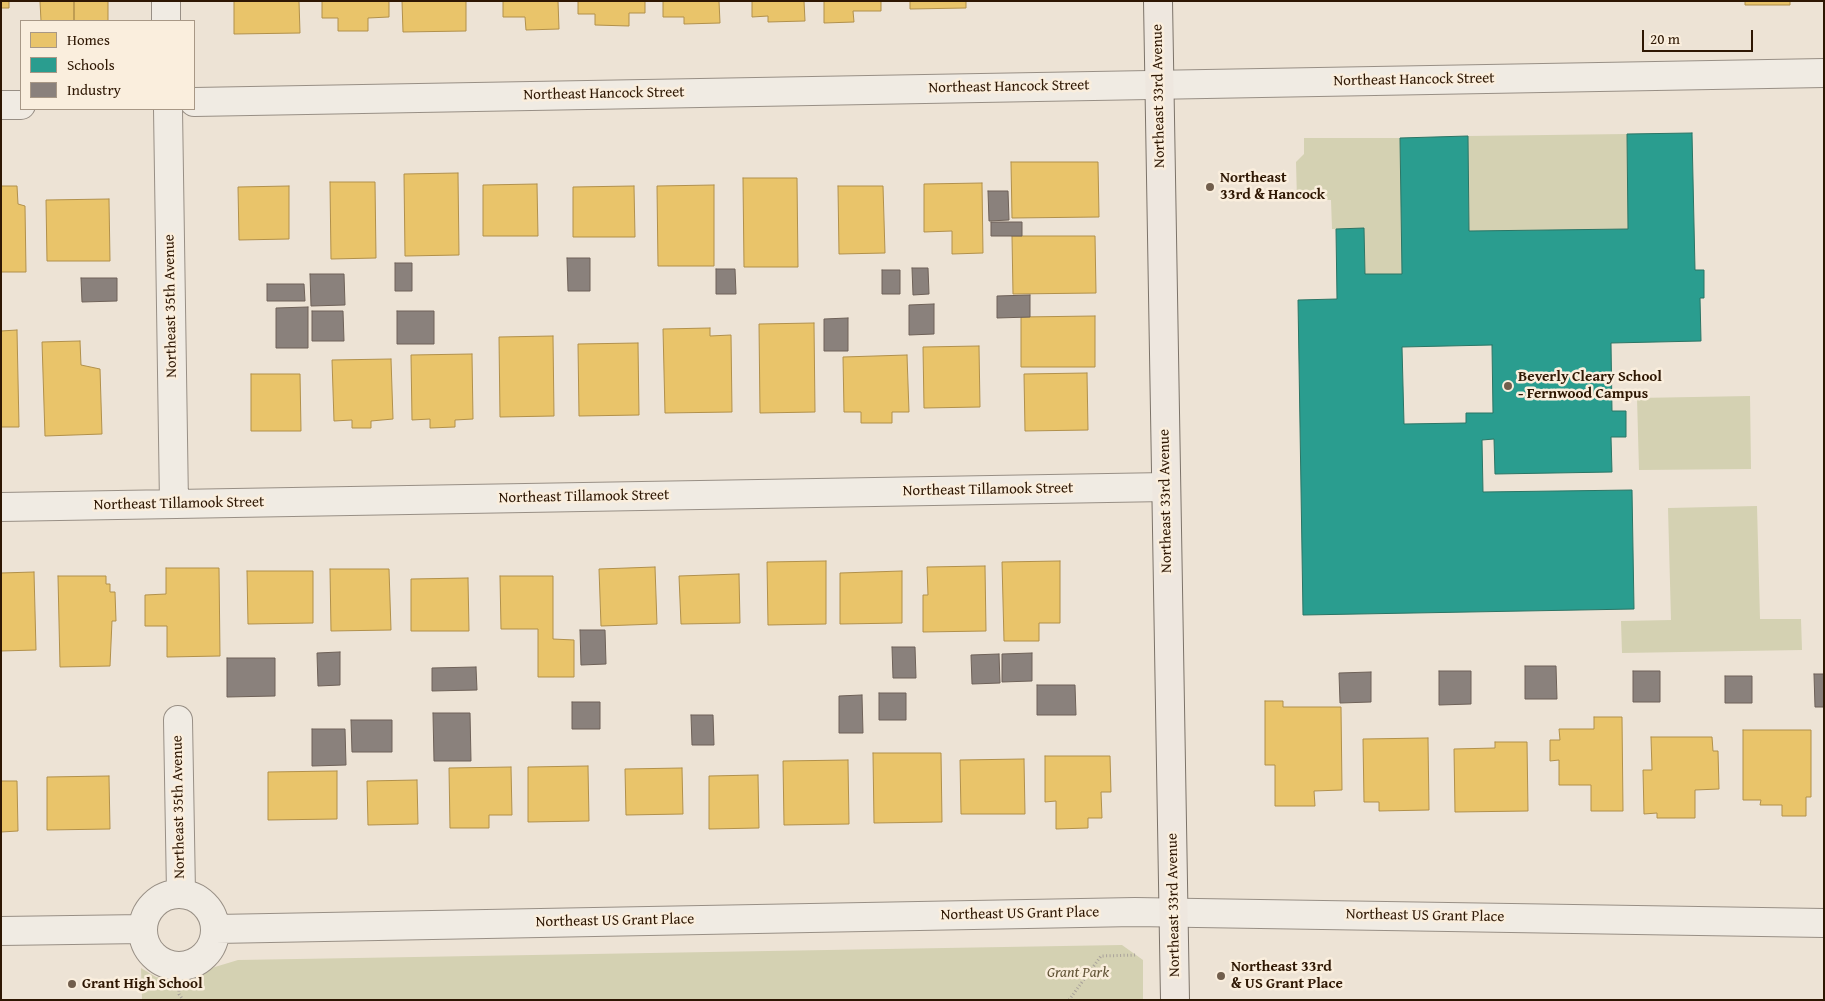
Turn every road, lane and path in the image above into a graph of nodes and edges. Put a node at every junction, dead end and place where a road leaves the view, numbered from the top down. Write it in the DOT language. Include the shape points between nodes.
graph roads {
  1 [pos="166,1"];
  2 [pos="1158,1"];
  3 [pos="166,20"];
  4 [pos="1824,73"];
  5 [pos="1159,85"];
  6 [pos="195,102"];
  7 [pos="20,104"];
  8 [pos="1,105"];
  9 [pos="168,110"];
  10 [pos="1166,487"];
  11 [pos="174,504"];
  12 [pos="1,507"];
  13 [pos="178,720"];
  14 [pos="180,893"];
  15 [pos="1174,912"];
  16 [pos="1824,924"];
  17 [pos="143,929"];
  18 [pos="216,929"];
  19 [pos="1,931"];
  20 [pos="1136,955"];
  21 [pos="178,966"];
  22 [pos="179,994"];
  23 [pos="178,1000"];
  24 [pos="183,1000"];
  25 [pos="1069,1000"];
  26 [pos="1175,1000"];
  1 -- 3 [label="street"];
  2 -- 5 [label="main road, Northeast 33rd Avenue"];
  4 -- 5 [label="street, Northeast Hancock Street"];
  5 -- 6 [label="street, Northeast Hancock Street"];
  5 -- 10 [label="main road, Northeast 33rd Avenue"];
  7 -- 8 [label="street"];
  9 -- 11 [label="street, Northeast 35th Avenue"];
  10 -- 11 [label="street, Northeast Tillamook Street"];
  10 -- 15 [label="main road, Northeast 33rd Avenue"];
  11 -- 12 [label="street, Northeast Tillamook Street"];
  13 -- 14 [label="street, Northeast 35th Avenue"];
  14 -- 17 [label="street" via="167,895 152,906"];
  14 -- 18 [label="street" via="198,898 205,904 213,915"];
  15 -- 16 [label="street, Northeast US Grant Place"];
  15 -- 18 [label="street, Northeast US Grant Place"];
  15 -- 26 [label="main road, Northeast 33rd Avenue"];
  17 -- 19 [label="street"];
  17 -- 21 [label="street" via="151,952 161,961"];
  18 -- 21 [label="street" via="214,942 204,957"];
  20 -- 25 [label="path" via="1101,956"];
  21 -- 22 [label="path"];
  22 -- 23 [label="path"];
  22 -- 24 [label="path"];
}
